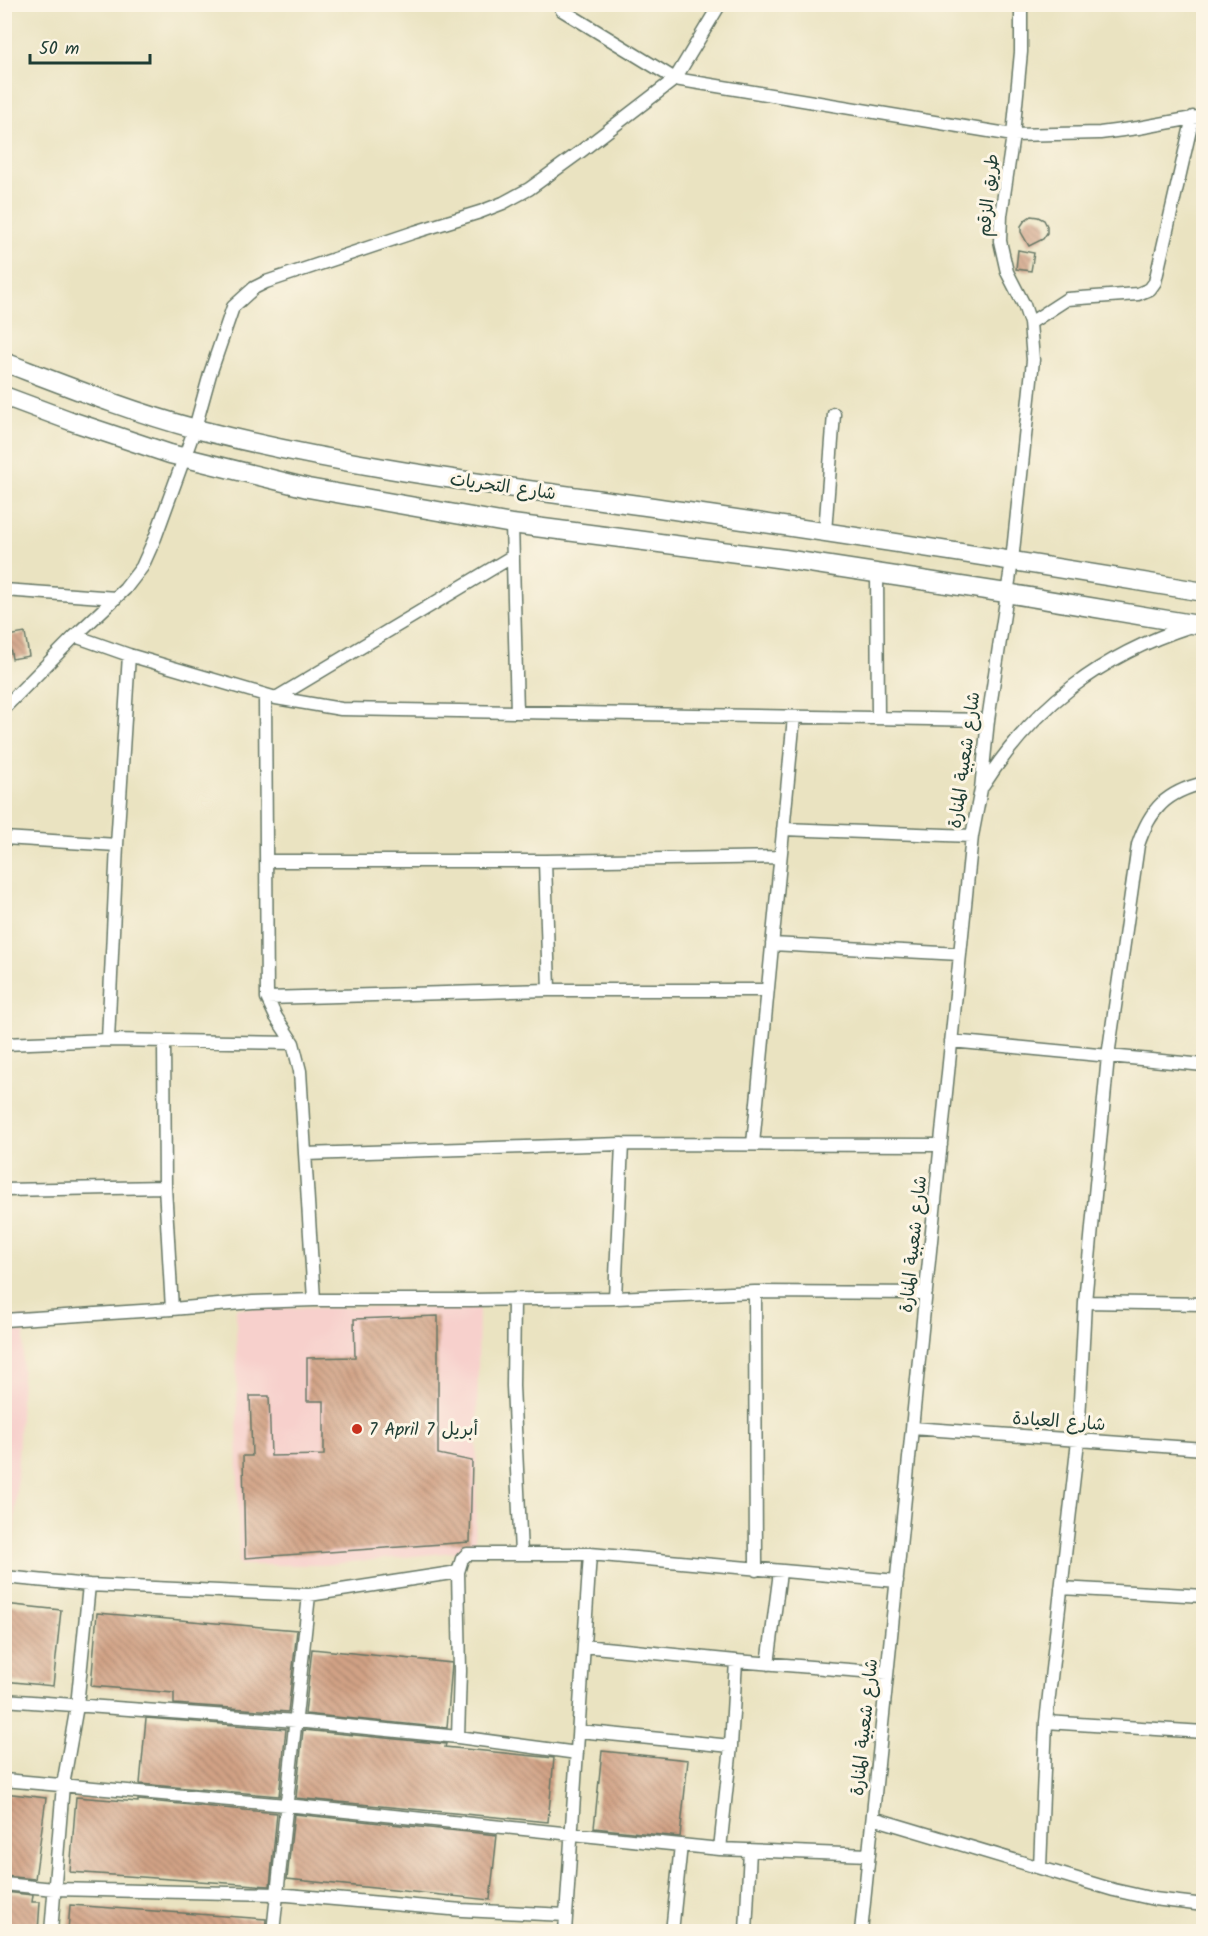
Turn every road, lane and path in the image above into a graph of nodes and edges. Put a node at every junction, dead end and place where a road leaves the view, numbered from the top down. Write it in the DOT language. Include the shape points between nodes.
graph roads {
  1 [pos="559,4"];
  2 [pos="720,4"];
  3 [pos="1021,4"];
  4 [pos="675,79"];
  5 [pos="1198,116"];
  6 [pos="1013,135"];
  7 [pos="1030,323"];
  8 [pos="4,362"];
  9 [pos="4,396"];
  10 [pos="834,414"];
  11 [pos="195,428"];
  12 [pos="184,458"];
  13 [pos="512,524"];
  14 [pos="825,532"];
  15 [pos="513,556"];
  16 [pos="1011,561"];
  17 [pos="877,573"];
  18 [pos="4,590"];
  19 [pos="1203,591"];
  20 [pos="1006,593"];
  21 [pos="116,598"];
  22 [pos="1199,625"];
  23 [pos="75,636"];
  24 [pos="129,655"];
  25 [pos="271,697"];
  26 [pos="4,708"];
  27 [pos="517,712"];
  28 [pos="794,717"];
  29 [pos="879,718"];
  30 [pos="988,720"];
  31 [pos="1203,783"];
  32 [pos="981,789"];
  33 [pos="783,830"];
  34 [pos="972,836"];
  35 [pos="4,838"];
  36 [pos="117,844"];
  37 [pos="780,858"];
  38 [pos="267,861"];
  39 [pos="545,861"];
  40 [pos="772,944"];
  41 [pos="960,954"];
  42 [pos="549,990"];
  43 [pos="766,990"];
  44 [pos="267,998"];
  45 [pos="108,1040"];
  46 [pos="164,1041"];
  47 [pos="951,1041"];
  48 [pos="293,1042"];
  49 [pos="4,1044"];
  50 [pos="1108,1056"];
  51 [pos="1203,1065"];
  52 [pos="622,1144"];
  53 [pos="753,1144"];
  54 [pos="941,1145"];
  55 [pos="305,1154"];
  56 [pos="165,1187"];
  57 [pos="4,1190"];
  58 [pos="755,1292"];
  59 [pos="926,1293"];
  60 [pos="615,1298"];
  61 [pos="514,1299"];
  62 [pos="314,1300"];
  63 [pos="1085,1302"];
  64 [pos="1203,1304"];
  65 [pos="172,1309"];
  66 [pos="4,1320"];
  67 [pos="912,1428"];
  68 [pos="1078,1441"];
  69 [pos="1203,1449"];
  70 [pos="521,1553"];
  71 [pos="590,1554"];
  72 [pos="756,1569"];
  73 [pos="458,1572"];
  74 [pos="780,1572"];
  75 [pos="4,1577"];
  76 [pos="897,1581"];
  77 [pos="89,1585"];
  78 [pos="1061,1588"];
  79 [pos="309,1595"];
  80 [pos="1203,1596"];
  81 [pos="584,1646"];
  82 [pos="736,1661"];
  83 [pos="768,1664"];
  84 [pos="887,1673"];
  85 [pos="4,1700"];
  86 [pos="77,1706"];
  87 [pos="296,1721"];
  88 [pos="1046,1722"];
  89 [pos="579,1731"];
  90 [pos="1203,1732"];
  91 [pos="458,1737"];
  92 [pos="731,1746"];
  93 [pos="577,1753"];
  94 [pos="4,1780"];
  95 [pos="63,1785"];
  96 [pos="286,1805"];
  97 [pos="873,1818"];
  98 [pos="570,1834"];
  99 [pos="681,1845"];
  100 [pos="720,1849"];
  101 [pos="750,1850"];
  102 [pos="869,1855"];
  103 [pos="1040,1867"];
  104 [pos="4,1884"];
  105 [pos="54,1889"];
  106 [pos="276,1894"];
  107 [pos="1203,1905"];
  108 [pos="566,1915"];
  109 [pos="51,1932"];
  110 [pos="273,1932"];
  111 [pos="565,1932"];
  112 [pos="672,1932"];
  113 [pos="746,1932"];
  114 [pos="861,1932"];
  1 -- 4 [label="street" via="562,10"];
  2 -- 4 [label="street"];
  3 -- 6 [label="street, طريق الزقم"];
  4 -- 6 [label="street"];
  4 -- 11 [label="street" via="529,189 503,203 254,288 233,307"];
  5 -- 6 [label="street" via="1100,133"];
  5 -- 7 [label="street" via="1150,289 1138,294 1067,299"];
  6 -- 7 [label="street, طريق الزقم" via="1000,241 1007,272"];
  7 -- 16 [label="street, طريق الزقم" via="1033,360"];
  8 -- 11 [label="main road, شارع التحريات"];
  9 -- 12 [label="main road, شارع التحريات"];
  10 -- 14 [label="street"];
  11 -- 12 [label="street"];
  11 -- 14 [label="main road, شارع التحريات" via="363,464"];
  12 -- 13 [label="main road, شارع التحريات" via="308,488"];
  12 -- 21 [label="street" via="147,557"];
  13 -- 15 [label="street"];
  13 -- 17 [label="main road, شارع التحريات"];
  14 -- 16 [label="main road, شارع التحريات"];
  15 -- 25 [label="street"];
  15 -- 27 [label="street"];
  16 -- 19 [label="main road, شارع التحريات"];
  16 -- 20 [label="street, شارع شعبية المنارة"];
  17 -- 20 [label="main road, شارع التحريات"];
  17 -- 29 [label="street"];
  18 -- 21 [label="street"];
  20 -- 22 [label="main road, شارع التحريات"];
  20 -- 30 [label="street, شارع شعبية المنارة"];
  21 -- 23 [label="street"];
  22 -- 32 [label="street" via="1138,646 1068,689 1037,716"];
  23 -- 24 [label="street"];
  23 -- 26 [label="street"];
  24 -- 25 [label="street"];
  24 -- 36 [label="street"];
  25 -- 27 [label="street" via="341,709"];
  25 -- 38 [label="street"];
  27 -- 28 [label="street"];
  28 -- 29 [label="street"];
  28 -- 33 [label="street"];
  29 -- 30 [label="street"];
  30 -- 32 [label="street, شارع شعبية المنارة"];
  31 -- 50 [label="street" via="1182,789 1149,816 1138,845"];
  32 -- 34 [label="street, شارع شعبية المنارة"];
  33 -- 34 [label="street"];
  33 -- 37 [label="street"];
  34 -- 41 [label="street, شارع شعبية المنارة"];
  35 -- 36 [label="street"];
  36 -- 45 [label="street"];
  37 -- 39 [label="street"];
  37 -- 40 [label="street"];
  38 -- 39 [label="street"];
  38 -- 44 [label="street"];
  39 -- 42 [label="street"];
  40 -- 41 [label="street"];
  40 -- 43 [label="street"];
  41 -- 47 [label="street, شارع شعبية المنارة"];
  42 -- 43 [label="street"];
  42 -- 44 [label="street"];
  43 -- 53 [label="street"];
  44 -- 48 [label="street"];
  45 -- 46 [label="street"];
  45 -- 49 [label="street"];
  46 -- 48 [label="street"];
  46 -- 56 [label="street"];
  47 -- 50 [label="street"];
  47 -- 54 [label="street, شارع شعبية المنارة"];
  48 -- 55 [label="street" via="300,1071"];
  50 -- 51 [label="street"];
  50 -- 63 [label="street"];
  52 -- 53 [label="street"];
  52 -- 55 [label="street"];
  52 -- 60 [label="street"];
  53 -- 54 [label="street"];
  54 -- 59 [label="street, شارع شعبية المنارة"];
  55 -- 62 [label="street"];
  56 -- 57 [label="street"];
  56 -- 65 [label="street"];
  58 -- 59 [label="street"];
  58 -- 60 [label="street"];
  58 -- 72 [label="street"];
  59 -- 67 [label="street, شارع شعبية المنارة"];
  60 -- 61 [label="street"];
  61 -- 62 [label="street"];
  61 -- 70 [label="street" via="513,1386"];
  62 -- 65 [label="street"];
  63 -- 64 [label="street"];
  63 -- 68 [label="street"];
  65 -- 66 [label="street"];
  67 -- 68 [label="street, شارع العيادة"];
  67 -- 76 [label="street, شارع شعبية المنارة"];
  68 -- 69 [label="street, شارع العيادة"];
  68 -- 78 [label="street"];
  70 -- 71 [label="street"];
  70 -- 73 [label="street" via="467,1554"];
  71 -- 72 [label="street"];
  71 -- 81 [label="street"];
  72 -- 74 [label="street"];
  73 -- 79 [label="street"];
  73 -- 91 [label="street"];
  74 -- 76 [label="street"];
  74 -- 83 [label="street"];
  75 -- 77 [label="street"];
  76 -- 84 [label="street, شارع شعبية المنارة"];
  77 -- 79 [label="street"];
  77 -- 86 [label="street"];
  78 -- 80 [label="street"];
  78 -- 88 [label="street"];
  79 -- 87 [label="street"];
  81 -- 82 [label="street"];
  81 -- 89 [label="street"];
  82 -- 83 [label="street"];
  82 -- 92 [label="street"];
  83 -- 84 [label="street"];
  84 -- 97 [label="street, شارع شعبية المنارة"];
  85 -- 86 [label="street"];
  86 -- 87 [label="street"];
  86 -- 95 [label="street"];
  87 -- 91 [label="street"];
  87 -- 96 [label="street"];
  88 -- 90 [label="street"];
  88 -- 103 [label="street"];
  89 -- 92 [label="street"];
  89 -- 93 [label="street"];
  91 -- 93 [label="street"];
  92 -- 100 [label="street"];
  93 -- 98 [label="street"];
  94 -- 95 [label="street"];
  95 -- 96 [label="street"];
  95 -- 105 [label="street"];
  96 -- 98 [label="street"];
  96 -- 106 [label="street"];
  97 -- 102 [label="street, شارع شعبية المنارة"];
  97 -- 103 [label="street"];
  98 -- 99 [label="street"];
  98 -- 108 [label="street"];
  99 -- 100 [label="street"];
  99 -- 112 [label="street"];
  100 -- 101 [label="street"];
  101 -- 102 [label="street"];
  101 -- 113 [label="street"];
  102 -- 114 [label="street, شارع شعبية المنارة"];
  103 -- 107 [label="street" via="1114,1890"];
  104 -- 105 [label="street"];
  105 -- 106 [label="street"];
  105 -- 109 [label="street"];
  106 -- 108 [label="street"];
  106 -- 110 [label="street"];
  108 -- 111 [label="street"];
}
